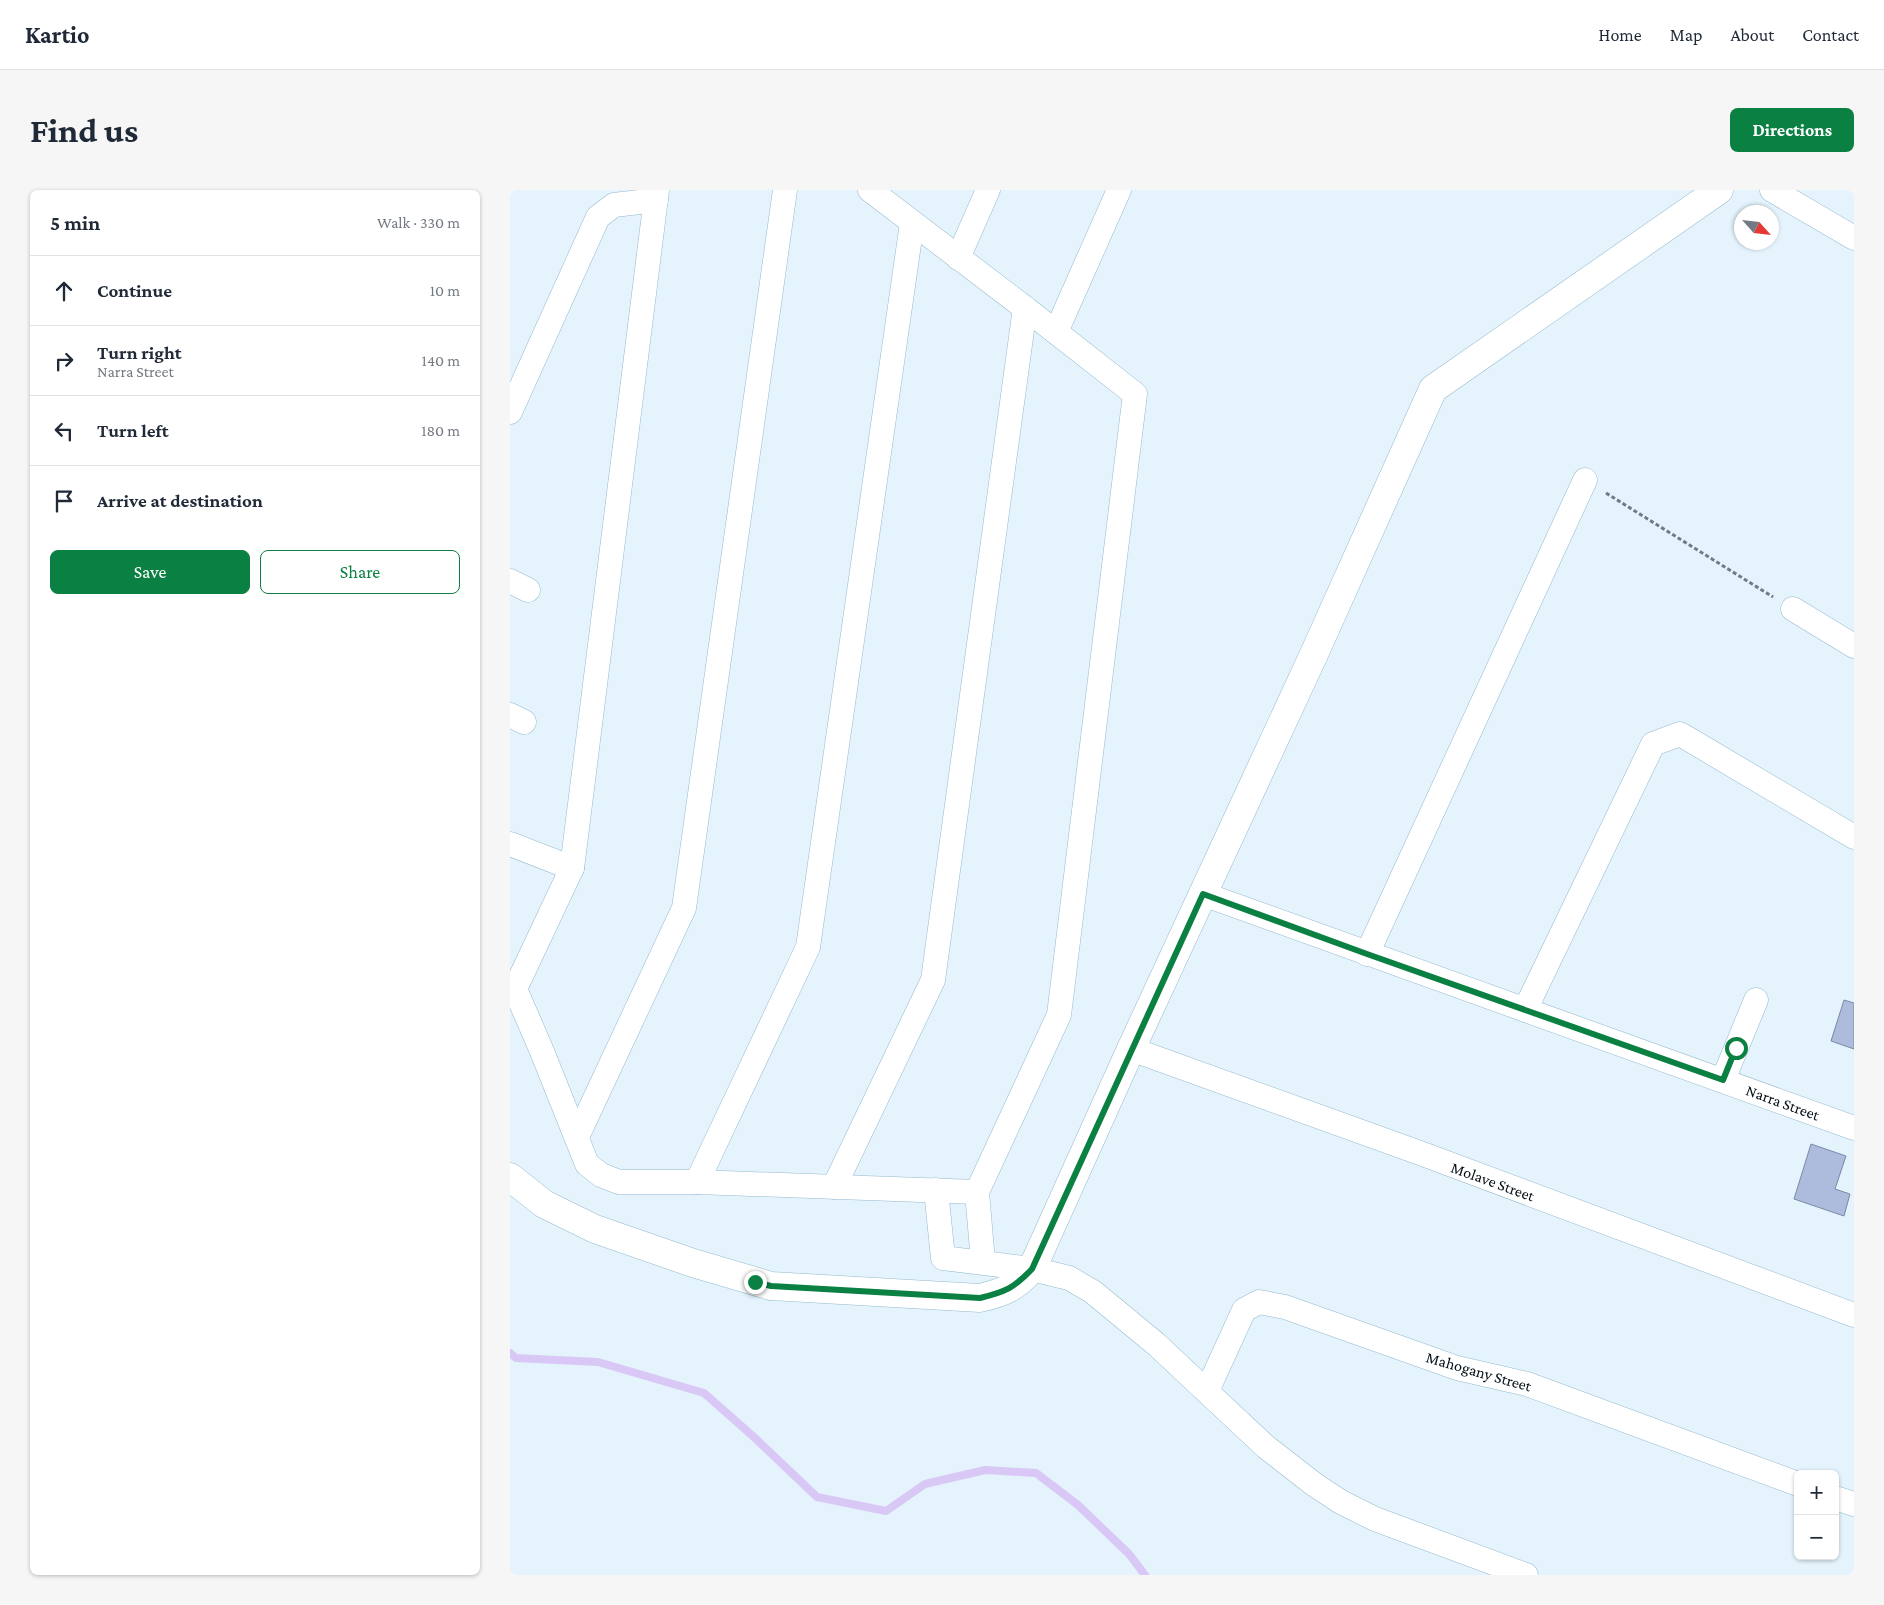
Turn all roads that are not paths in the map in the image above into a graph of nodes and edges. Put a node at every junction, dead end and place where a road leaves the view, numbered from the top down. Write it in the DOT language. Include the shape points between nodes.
graph roads {
  1 [pos="785,190"];
  2 [pos="870,190"];
  3 [pos="988,190"];
  4 [pos="1119,190"];
  5 [pos="1719,190"];
  6 [pos="1772,190"];
  7 [pos="657,195"];
  8 [pos="912,223"];
  9 [pos="1854,238"];
  10 [pos="958,258"];
  11 [pos="1025,308"];
  12 [pos="1056,332"];
  13 [pos="510,412"];
  14 [pos="1585,480"];
  15 [pos="1793,609"];
  16 [pos="1854,646"];
  17 [pos="1854,838"];
  18 [pos="510,844"];
  19 [pos="572,868"];
  20 [pos="1203,894"];
  21 [pos="1367,954"];
  22 [pos="513,987"];
  23 [pos="1756,1000"];
  24 [pos="1525,1010"];
  25 [pos="1131,1049"];
  26 [pos="1723,1080"];
  27 [pos="1854,1128"];
  28 [pos="576,1136"];
  29 [pos="510,1177"];
  30 [pos="697,1182"];
  31 [pos="834,1187"];
  32 [pos="936,1190"];
  33 [pos="977,1192"];
  34 [pos="983,1262"];
  35 [pos="1032,1269"];
  36 [pos="1854,1315"];
  37 [pos="1207,1391"];
  38 [pos="1794,1483"];
  39 [pos="1839,1499"];
  40 [pos="1854,1504"];
  41 [pos="1526,1575"];
  1 -- 28 [label="street" via="684,908"];
  2 -- 8 [label="street"];
  3 -- 10 [label="street"];
  4 -- 12 [label="street"];
  5 -- 20 [label="street" via="1433,389"];
  6 -- 9 [label="street"];
  7 -- 13 [label="street" via="614,205 598,217"];
  7 -- 19 [label="street"];
  8 -- 10 [label="street"];
  8 -- 30 [label="street" via="808,947"];
  10 -- 11 [label="street"];
  11 -- 12 [label="street"];
  11 -- 31 [label="street" via="933,980"];
  12 -- 33 [label="street" via="1135,394 1059,1015"];
  14 -- 21 [label="street"];
  15 -- 16 [label="street"];
  17 -- 24 [label="street" via="1680,734 1653,744"];
  18 -- 19 [label="street"];
  19 -- 22 [label="street"];
  20 -- 21 [label="street, Narra Street"];
  20 -- 25 [label="street"];
  21 -- 24 [label="street, Narra Street"];
  22 -- 28 [label="street"];
  23 -- 26 [label="street"];
  24 -- 26 [label="street, Narra Street"];
  25 -- 35 [label="street"];
  25 -- 36 [label="street, Molave Street"];
  26 -- 27 [label="street, Narra Street"];
  28 -- 30 [label="street" via="587,1164 601,1175 619,1182"];
  29 -- 35 [label="street" via="544,1204 595,1229 771,1286 980,1298 1003,1292"];
  30 -- 31 [label="street"];
  31 -- 32 [label="street"];
  32 -- 33 [label="street"];
  32 -- 34 [label="street" via="943,1258"];
  33 -- 34 [label="street"];
  34 -- 35 [label="street"];
  35 -- 37 [label="street" via="1069,1278 1093,1292"];
  37 -- 38 [label="street, Mahogany Street" via="1244,1310 1259,1302 1285,1306 1458,1368 1526,1384"];
  37 -- 41 [label="street" via="1266,1447 1341,1502 1375,1519"];
  39 -- 40 [label="street"];
}
